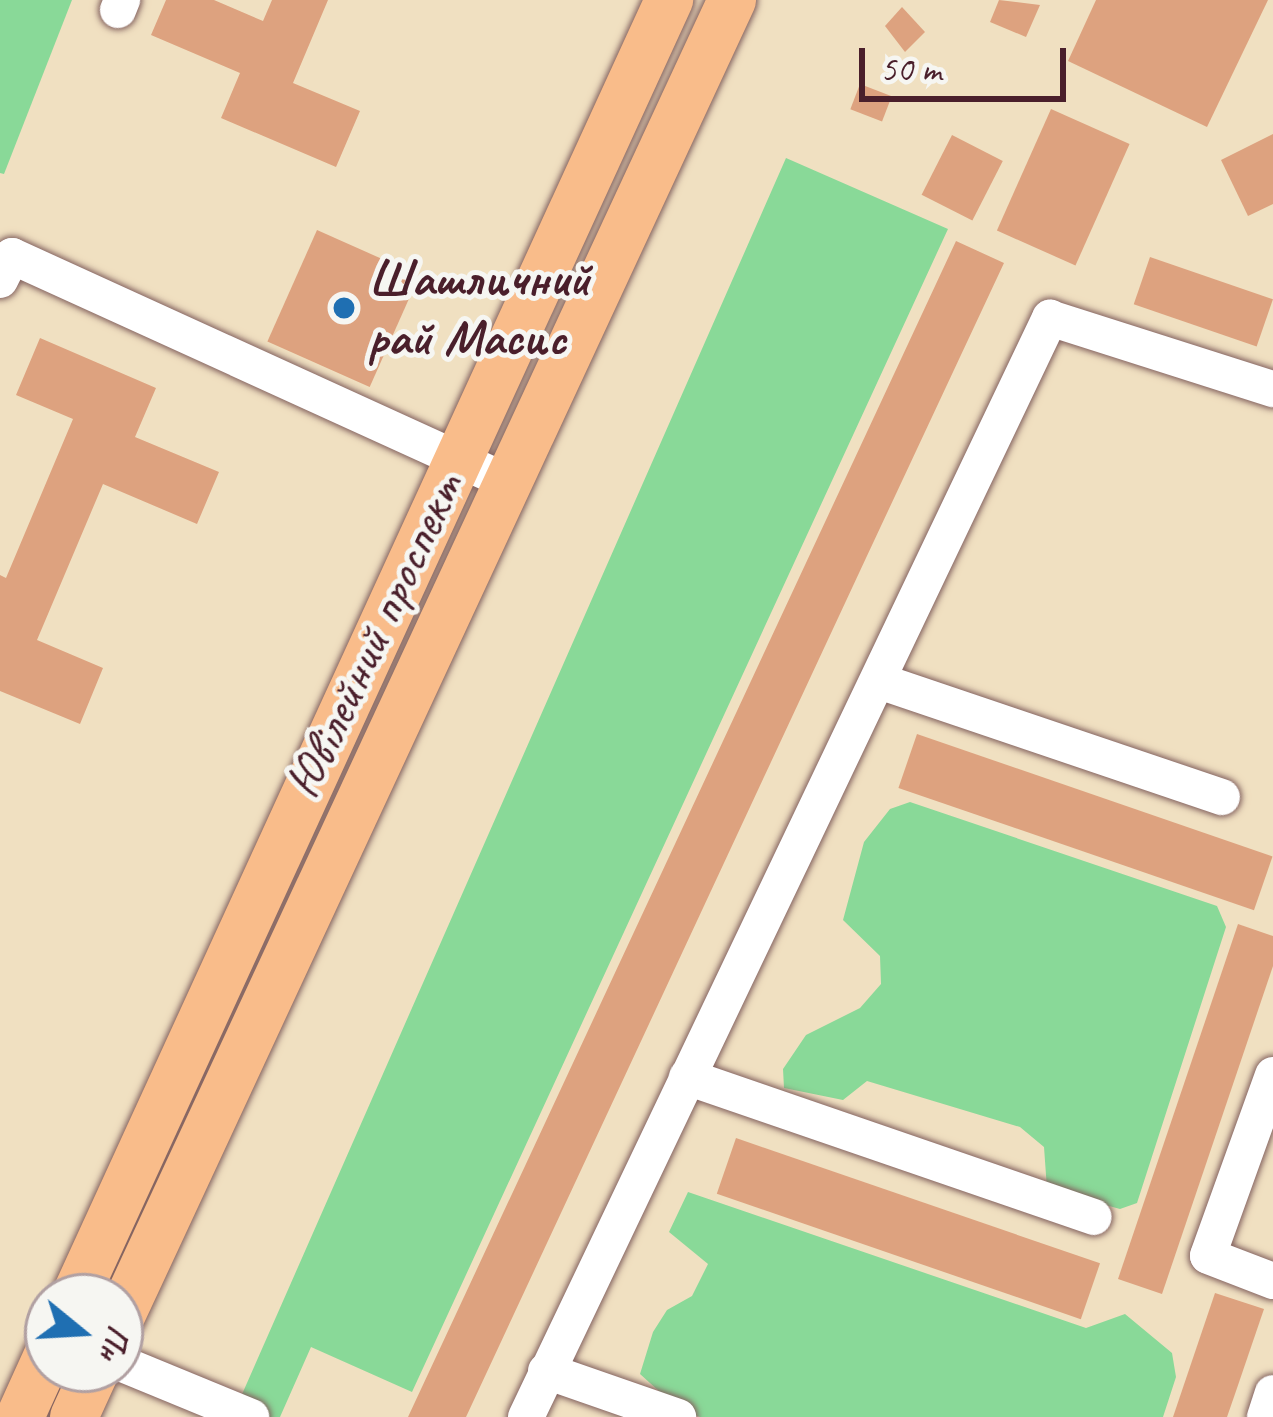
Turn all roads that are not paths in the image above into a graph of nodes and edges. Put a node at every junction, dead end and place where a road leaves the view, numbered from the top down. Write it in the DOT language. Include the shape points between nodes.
graph roads {
  1 [pos="669,0"];
  2 [pos="732,0"];
  3 [pos="0,280"];
  4 [pos="1273,389"];
  5 [pos="458,460"];
  6 [pos="508,482"];
  7 [pos="879,681"];
  8 [pos="1222,797"];
  9 [pos="1273,1075"];
  10 [pos="687,1077"];
  11 [pos="1094,1217"];
  12 [pos="86,1273"];
  13 [pos="141,1273"];
  14 [pos="1273,1281"];
  15 [pos="547,1371"];
  16 [pos="144,1373"];
  17 [pos="1273,1393"];
  18 [pos="251,1417"];
  19 [pos="526,1417"];
  20 [pos="678,1417"];
  21 [pos="1265,1417"];
  1 -- 5 [label="main road, Ювілейний проспект"];
  2 -- 6 [label="main road, Ювілейний проспект"];
  3 -- 5 [label="lane" via="12,256"];
  4 -- 7 [label="lane" via="1050,318"];
  5 -- 6 [label="lane"];
  5 -- 12 [label="main road, Ювілейний проспект"];
  6 -- 13 [label="main road, Ювілейний проспект"];
  7 -- 8 [label="lane"];
  7 -- 10 [label="lane"];
  9 -- 14 [label="lane" via="1208,1256"];
  10 -- 11 [label="lane"];
  10 -- 15 [label="lane"];
  15 -- 19 [label="lane"];
  15 -- 20 [label="lane"];
  16 -- 18 [label="lane"];
  17 -- 21 [label="lane"];
}
